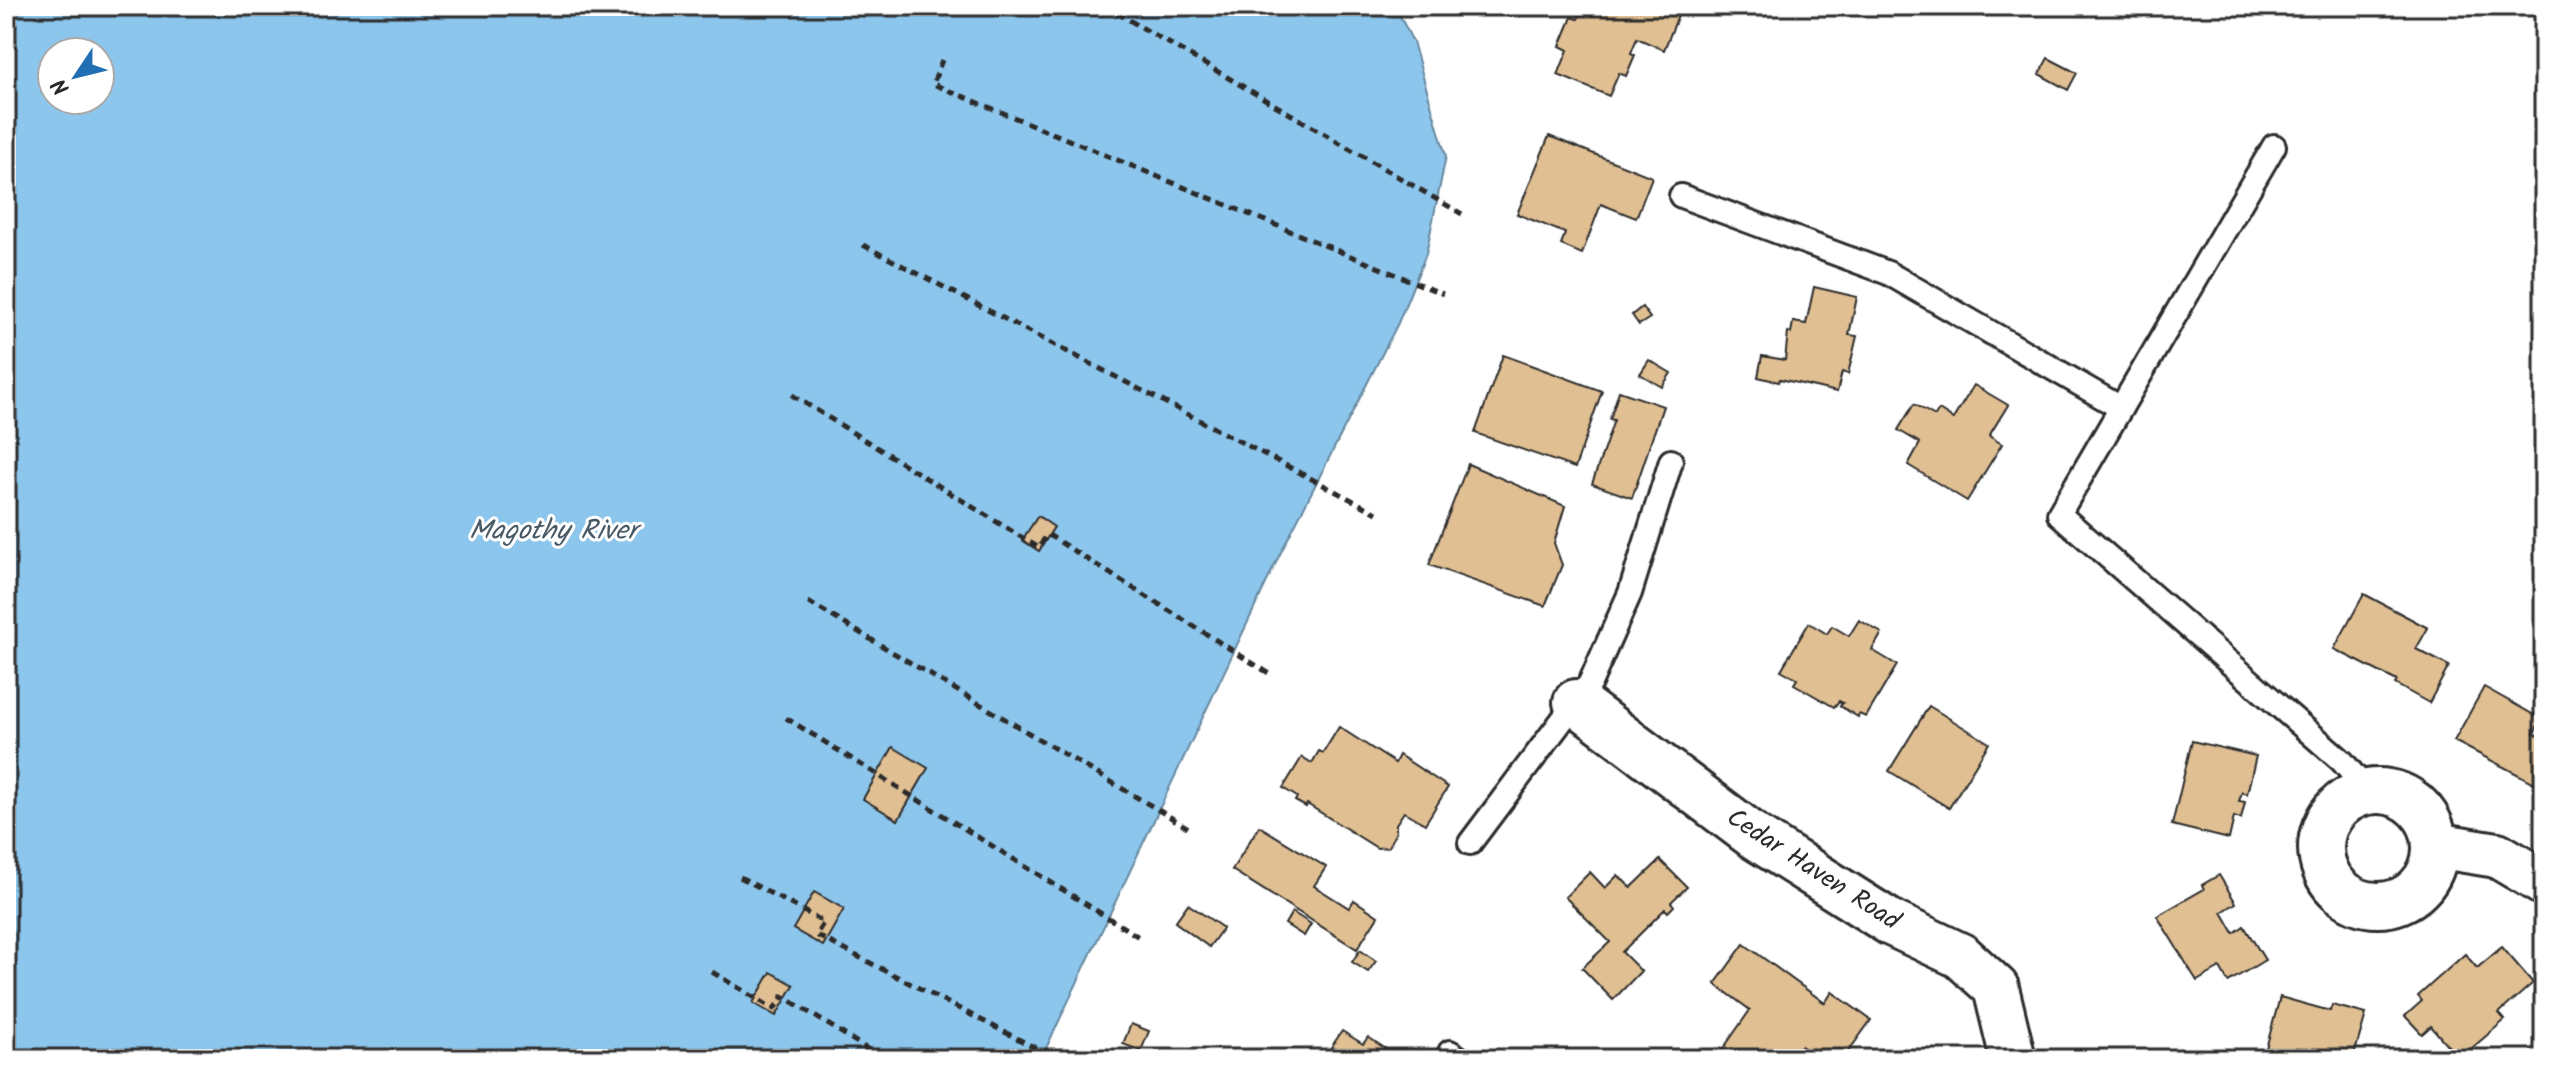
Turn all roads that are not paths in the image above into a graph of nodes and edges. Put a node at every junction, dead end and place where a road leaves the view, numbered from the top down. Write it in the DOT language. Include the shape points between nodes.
graph roads {
  1 [pos="2274,146"];
  2 [pos="1681,196"];
  3 [pos="2121,408"];
  4 [pos="1671,461"];
  5 [pos="1576,702"];
  6 [pos="2367,791"];
  7 [pos="1470,843"];
  8 [pos="2435,845"];
  9 [pos="2544,883"];
  10 [pos="2013,1059"];
  1 -- 3 [label="lane"];
  2 -- 3 [label="lane" via="1888,273"];
  3 -- 6 [label="lane" via="2059,514 2342,761"];
  4 -- 5 [label="lane" via="1630,593 1590,683"];
  5 -- 7 [label="lane"];
  5 -- 10 [label="street, Cedar Haven Road" via="1755,837 1891,923 1961,956 1996,988"];
  6 -- 8 [label="street" via="2387,791 2413,803 2431,826"];
  6 -- 8 [label="street" via="2335,809 2324,825 2322,862 2343,894 2377,906 2413,895 2434,864"];
  8 -- 9 [label="street" via="2497,855"];
}
